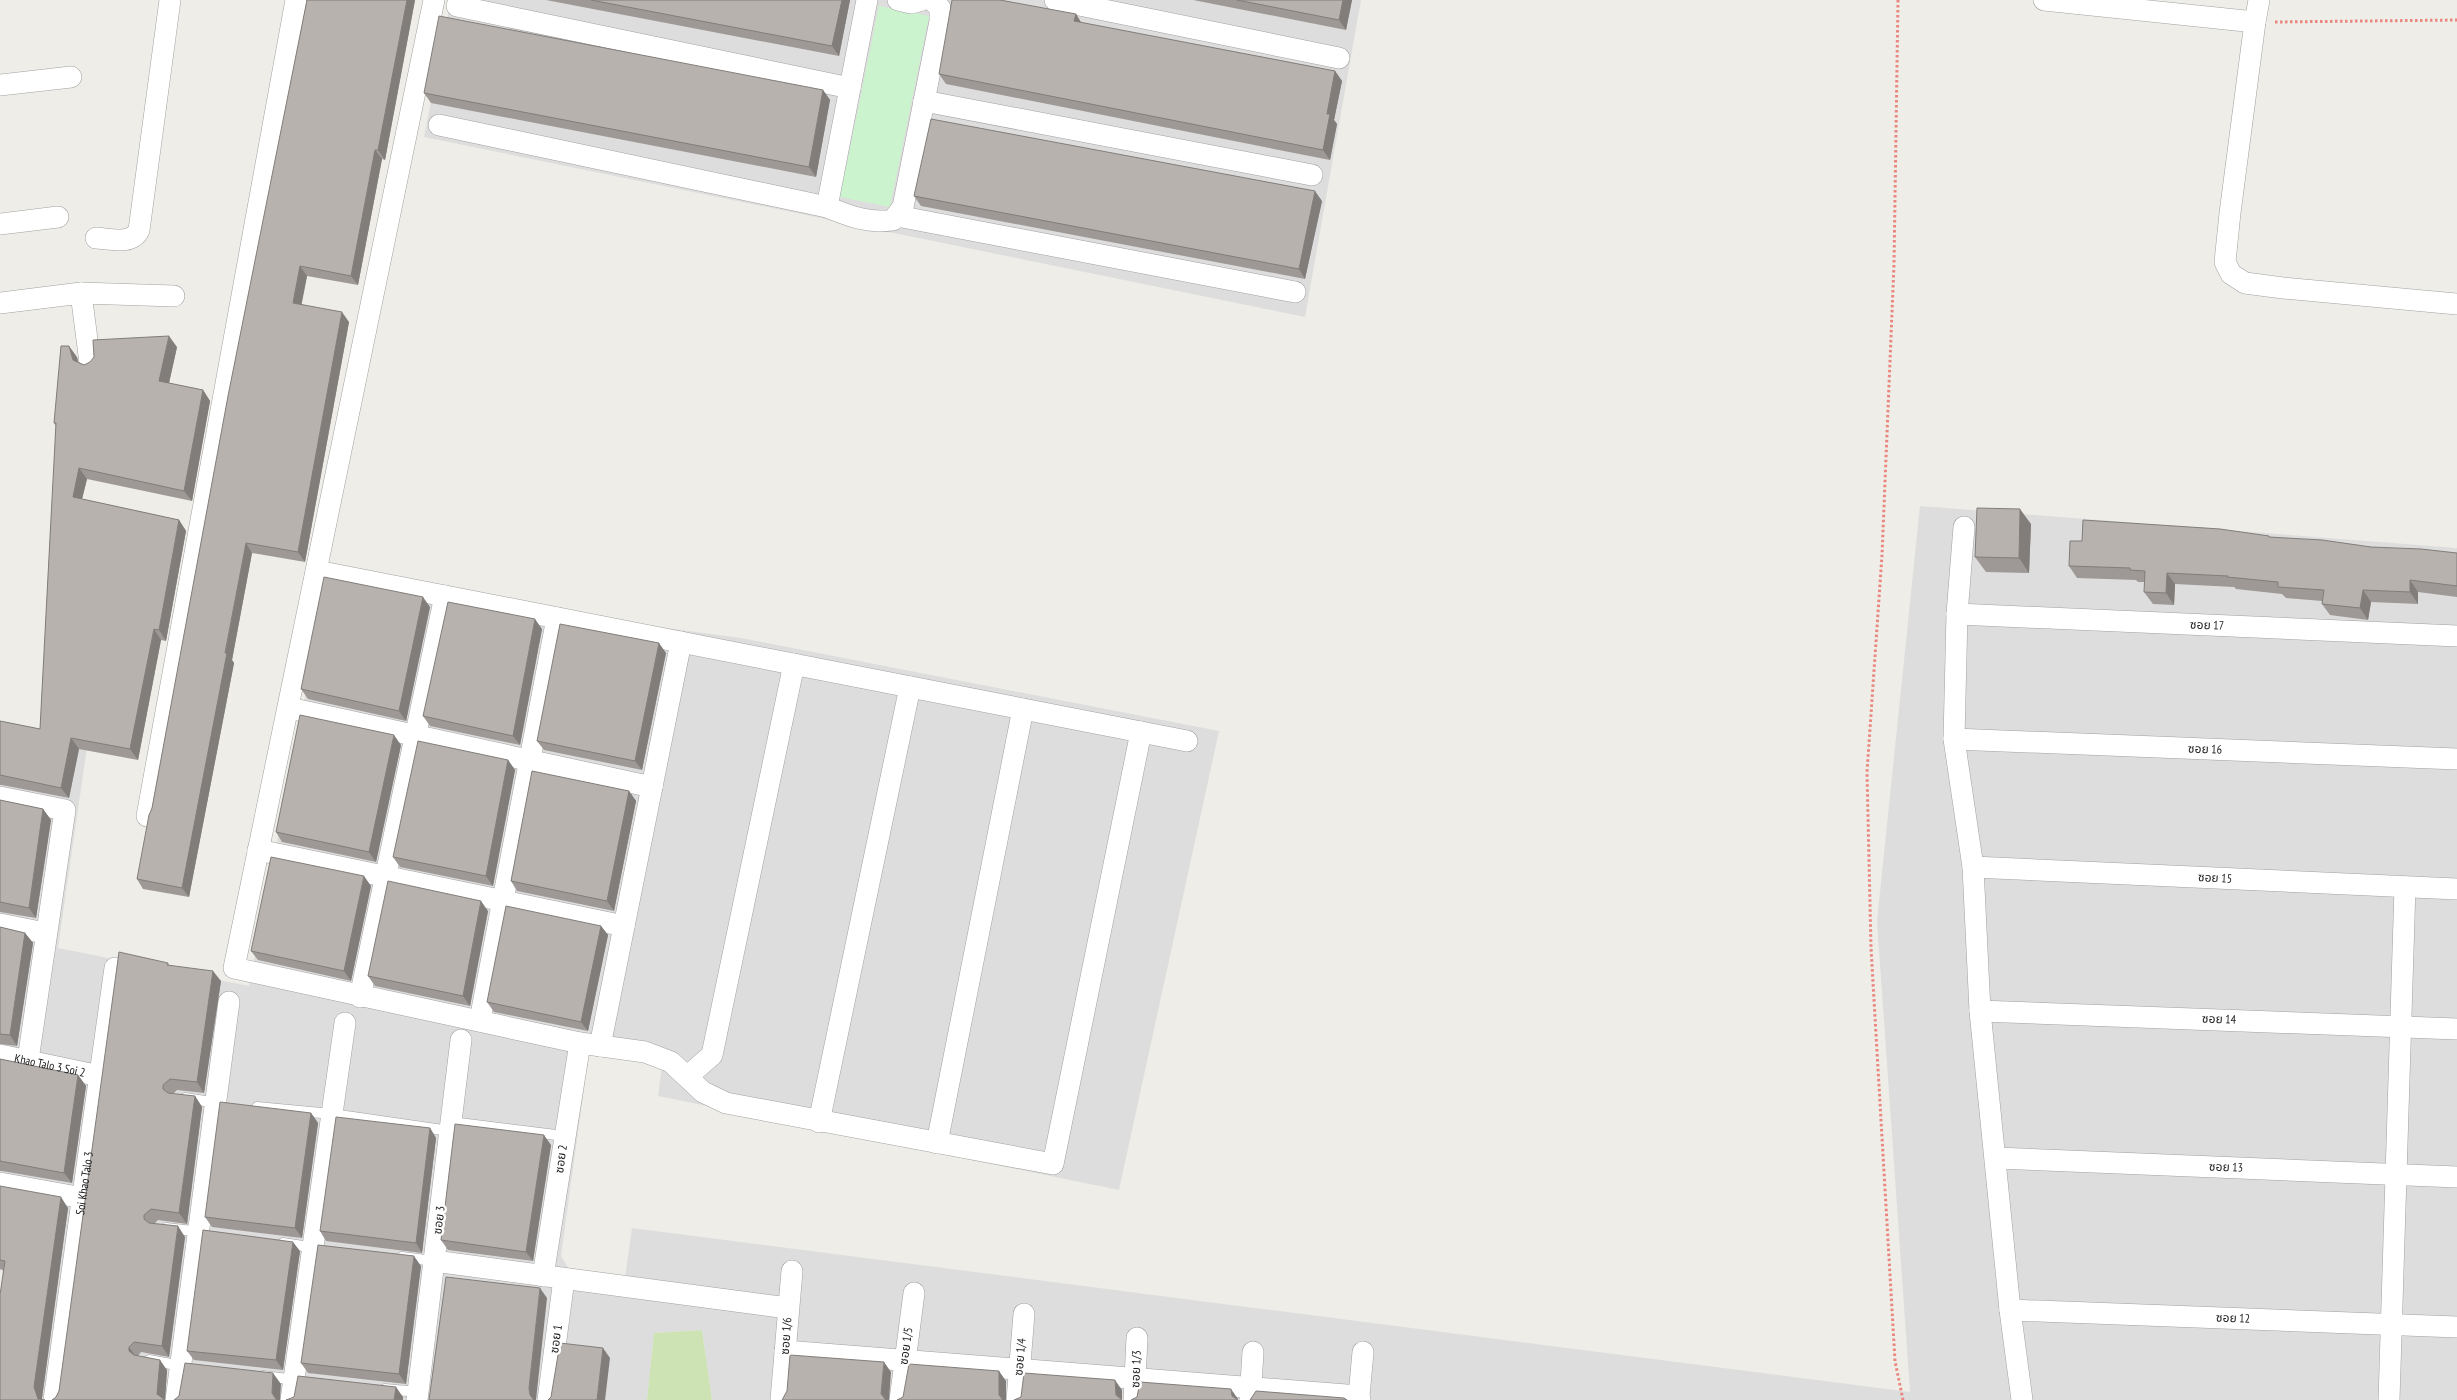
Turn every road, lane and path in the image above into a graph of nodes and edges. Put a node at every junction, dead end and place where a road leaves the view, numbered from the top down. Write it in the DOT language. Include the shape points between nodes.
graph roads {
  1 [pos="170,0"];
  2 [pos="296,0"];
  3 [pos="434,0"];
  4 [pos="867,0"];
  5 [pos="898,0"];
  6 [pos="922,0"];
  7 [pos="932,0"];
  8 [pos="1056,0"];
  9 [pos="1898,0"];
  10 [pos="2044,0"];
  11 [pos="2259,0"];
  12 [pos="457,6"];
  13 [pos="2457,20"];
  14 [pos="2255,22"];
  15 [pos="1339,58"];
  16 [pos="71,76"];
  17 [pos="0,85"];
  18 [pos="850,88"];
  19 [pos="924,101"];
  20 [pos="439,125"];
  21 [pos="1312,175"];
  22 [pos="827,206"];
  23 [pos="897,216"];
  24 [pos="58,217"];
  25 [pos="0,224"];
  26 [pos="96,238"];
  27 [pos="1295,292"];
  28 [pos="82,293"];
  29 [pos="174,296"];
  30 [pos="0,303"];
  31 [pos="2457,304"];
  32 [pos="90,363"];
  33 [pos="1964,527"];
  34 [pos="317,571"];
  35 [pos="445,596"];
  36 [pos="1957,614"];
  37 [pos="557,618"];
  38 [pos="2457,636"];
  39 [pos="682,642"];
  40 [pos="794,664"];
  41 [pos="910,687"];
  42 [pos="289,708"];
  43 [pos="1023,709"];
  44 [pos="1141,732"];
  45 [pos="416,736"];
  46 [pos="1954,739"];
  47 [pos="1187,741"];
  48 [pos="530,760"];
  49 [pos="2457,760"];
  50 [pos="652,787"];
  51 [pos="0,797"];
  52 [pos="147,816"];
  53 [pos="258,850"];
  54 [pos="1973,867"];
  55 [pos="386,877"];
  56 [pos="2405,887"];
  57 [pos="2457,889"];
  58 [pos="502,900"];
  59 [pos="0,924"];
  60 [pos="624,926"];
  61 [pos="45,933"];
  62 [pos="115,968"];
  63 [pos="360,997"];
  64 [pos="229,1002"];
  65 [pos="1980,1011"];
  66 [pos="480,1020"];
  67 [pos="345,1023"];
  68 [pos="2401,1026"];
  69 [pos="2457,1029"];
  70 [pos="461,1040"];
  71 [pos="590,1044"];
  72 [pos="0,1055"];
  73 [pos="28,1060"];
  74 [pos="100,1076"];
  75 [pos="688,1076"];
  76 [pos="177,1097"];
  77 [pos="222,1103"];
  78 [pos="246,1106"];
  79 [pos="332,1114"];
  80 [pos="819,1122"];
  81 [pos="451,1127"];
  82 [pos="564,1136"];
  83 [pos="937,1143"];
  84 [pos="1996,1158"];
  85 [pos="2396,1174"];
  86 [pos="2457,1177"];
  87 [pos="0,1182"];
  88 [pos="83,1198"];
  89 [pos="158,1227"];
  90 [pos="204,1232"];
  91 [pos="275,1242"];
  92 [pos="322,1249"];
  93 [pos="388,1256"];
  94 [pos="434,1261"];
  95 [pos="792,1271"];
  96 [pos="554,1277"];
  97 [pos="914,1293"];
  98 [pos="788,1308"];
  99 [pos="2010,1310"];
  100 [pos="1024,1314"];
  101 [pos="2390,1324"];
  102 [pos="2457,1327"];
  103 [pos="1137,1338"];
  104 [pos="785,1350"];
  105 [pos="1253,1352"];
  106 [pos="1363,1352"];
  107 [pos="143,1358"];
  108 [pos="904,1360"];
  109 [pos="186,1366"];
  110 [pos="1019,1369"];
  111 [pos="256,1375"];
  112 [pos="1135,1378"];
  113 [pos="296,1387"];
  114 [pos="370,1387"];
  115 [pos="1251,1394"];
  116 [pos="418,1396"];
  117 [pos="1360,1398"];
  118 [pos="54,1400"];
  119 [pos="176,1400"];
  120 [pos="548,1400"];
  121 [pos="781,1400"];
  122 [pos="900,1400"];
  123 [pos="1017,1400"];
  124 [pos="1134,1400"];
  125 [pos="1903,1400"];
  126 [pos="2022,1400"];
  127 [pos="2389,1400"];
  1 -- 26 [label="street" via="139,230 136,237 128,240"];
  2 -- 52 [label="street"];
  3 -- 34 [label="street"];
  4 -- 18 [label="street"];
  5 -- 6 [label="street" via="911,3"];
  7 -- 19 [label="street" via="940,8 940,21"];
  8 -- 15 [label="street"];
  9 -- 125 [label="path" via="1894,264 1882,555 1867,772 1872,958 1895,1361"];
  10 -- 14 [label="street"];
  11 -- 14 [label="street"];
  12 -- 18 [label="street"];
  13 -- 14 [label="path"];
  14 -- 31 [label="street" via="2225,262 2231,274 2245,283"];
  16 -- 17 [label="street"];
  18 -- 22 [label="street"];
  19 -- 21 [label="street"];
  19 -- 23 [label="street" via="903,206"];
  20 -- 22 [label="street"];
  22 -- 23 [label="street" via="855,219 878,222 893,220"];
  23 -- 27 [label="street"];
  24 -- 25 [label="street"];
  28 -- 29 [label="street"];
  28 -- 30 [label="street"];
  28 -- 32 [label="street"];
  33 -- 36 [label="street"];
  34 -- 35 [label="street"];
  34 -- 42 [label="street"];
  35 -- 37 [label="street"];
  35 -- 45 [label="street"];
  36 -- 38 [label="street, ซอย 17"];
  36 -- 46 [label="street"];
  37 -- 39 [label="street"];
  37 -- 48 [label="street"];
  39 -- 40 [label="street"];
  39 -- 50 [label="street, ซอย 2"];
  40 -- 41 [label="street"];
  40 -- 75 [label="street" via="712,1055"];
  41 -- 43 [label="street"];
  41 -- 80 [label="street"];
  42 -- 45 [label="street"];
  42 -- 53 [label="street"];
  43 -- 44 [label="street"];
  43 -- 83 [label="street"];
  44 -- 47 [label="street"];
  44 -- 83 [label="street" via="1053,1164"];
  45 -- 48 [label="street"];
  45 -- 55 [label="street"];
  46 -- 49 [label="street, ซอย 16"];
  46 -- 54 [label="street"];
  48 -- 50 [label="street"];
  48 -- 58 [label="street"];
  50 -- 60 [label="street, ซอย 2"];
  51 -- 61 [label="street" via="65,810"];
  53 -- 55 [label="street"];
  53 -- 63 [label="street" via="234,968"];
  54 -- 56 [label="street, ซอย 15"];
  54 -- 65 [label="street"];
  55 -- 58 [label="street"];
  55 -- 63 [label="street"];
  56 -- 57 [label="street, ซอย 15"];
  56 -- 68 [label="street"];
  58 -- 60 [label="street"];
  58 -- 66 [label="street"];
  59 -- 61 [label="street"];
  60 -- 71 [label="street, ซอย 2"];
  61 -- 73 [label="street"];
  62 -- 74 [label="street, Soi Khao Talo 3"];
  63 -- 66 [label="street"];
  64 -- 77 [label="street"];
  65 -- 68 [label="street, ซอย 14"];
  65 -- 84 [label="street"];
  66 -- 71 [label="street"];
  67 -- 79 [label="street"];
  68 -- 69 [label="street, ซอย 14"];
  68 -- 85 [label="street"];
  70 -- 81 [label="street, ซอย 3"];
  71 -- 75 [label="street" via="644,1052 671,1062"];
  71 -- 82 [label="street, ซอย 2"];
  72 -- 73 [label="street, Khao Talo 3 Soi 2"];
  73 -- 74 [label="street, Khao Talo 3 Soi 2"];
  74 -- 88 [label="street, Soi Khao Talo 3"];
  75 -- 80 [label="street" via="703,1092 726,1103"];
  76 -- 77 [label="lane"];
  77 -- 90 [label="street"];
  78 -- 79 [label="lane"];
  79 -- 81 [label="lane"];
  79 -- 92 [label="street"];
  80 -- 83 [label="street"];
  81 -- 82 [label="lane"];
  81 -- 94 [label="street, ซอย 3"];
  82 -- 96 [label="street, ซอย 2"];
  84 -- 85 [label="street, ซอย 13"];
  84 -- 99 [label="street"];
  85 -- 86 [label="street, ซอย 13"];
  85 -- 101 [label="street"];
  87 -- 88 [label="street"];
  88 -- 118 [label="street, Soi Khao Talo 3"];
  89 -- 90 [label="lane"];
  90 -- 109 [label="street"];
  91 -- 92 [label="lane"];
  92 -- 113 [label="street"];
  93 -- 94 [label="lane"];
  94 -- 96 [label="street"];
  94 -- 116 [label="street, ซอย 3"];
  95 -- 98 [label="street, ซอย 1/6"];
  96 -- 98 [label="street"];
  96 -- 120 [label="street, ซอย 1"];
  97 -- 108 [label="street, ซอย 1/5"];
  98 -- 104 [label="street, ซอย 1/6"];
  99 -- 101 [label="street, ซอย 12"];
  99 -- 126 [label="street"];
  100 -- 110 [label="street, ซอย 1/4"];
  101 -- 102 [label="street, ซอย 12"];
  101 -- 127 [label="street"];
  103 -- 112 [label="street, ซอย 1/3"];
  104 -- 108 [label="street"];
  104 -- 121 [label="street, ซอย 1/6"];
  105 -- 115 [label="street"];
  106 -- 117 [label="street"];
  107 -- 109 [label="lane"];
  108 -- 110 [label="street"];
  108 -- 122 [label="street, ซอย 1/5"];
  109 -- 119 [label="street"];
  110 -- 112 [label="street"];
  110 -- 123 [label="street, ซอย 1/4"];
  111 -- 113 [label="lane"];
  112 -- 115 [label="street"];
  112 -- 124 [label="street, ซอย 1/3"];
  114 -- 116 [label="lane"];
  115 -- 117 [label="street"];
}
